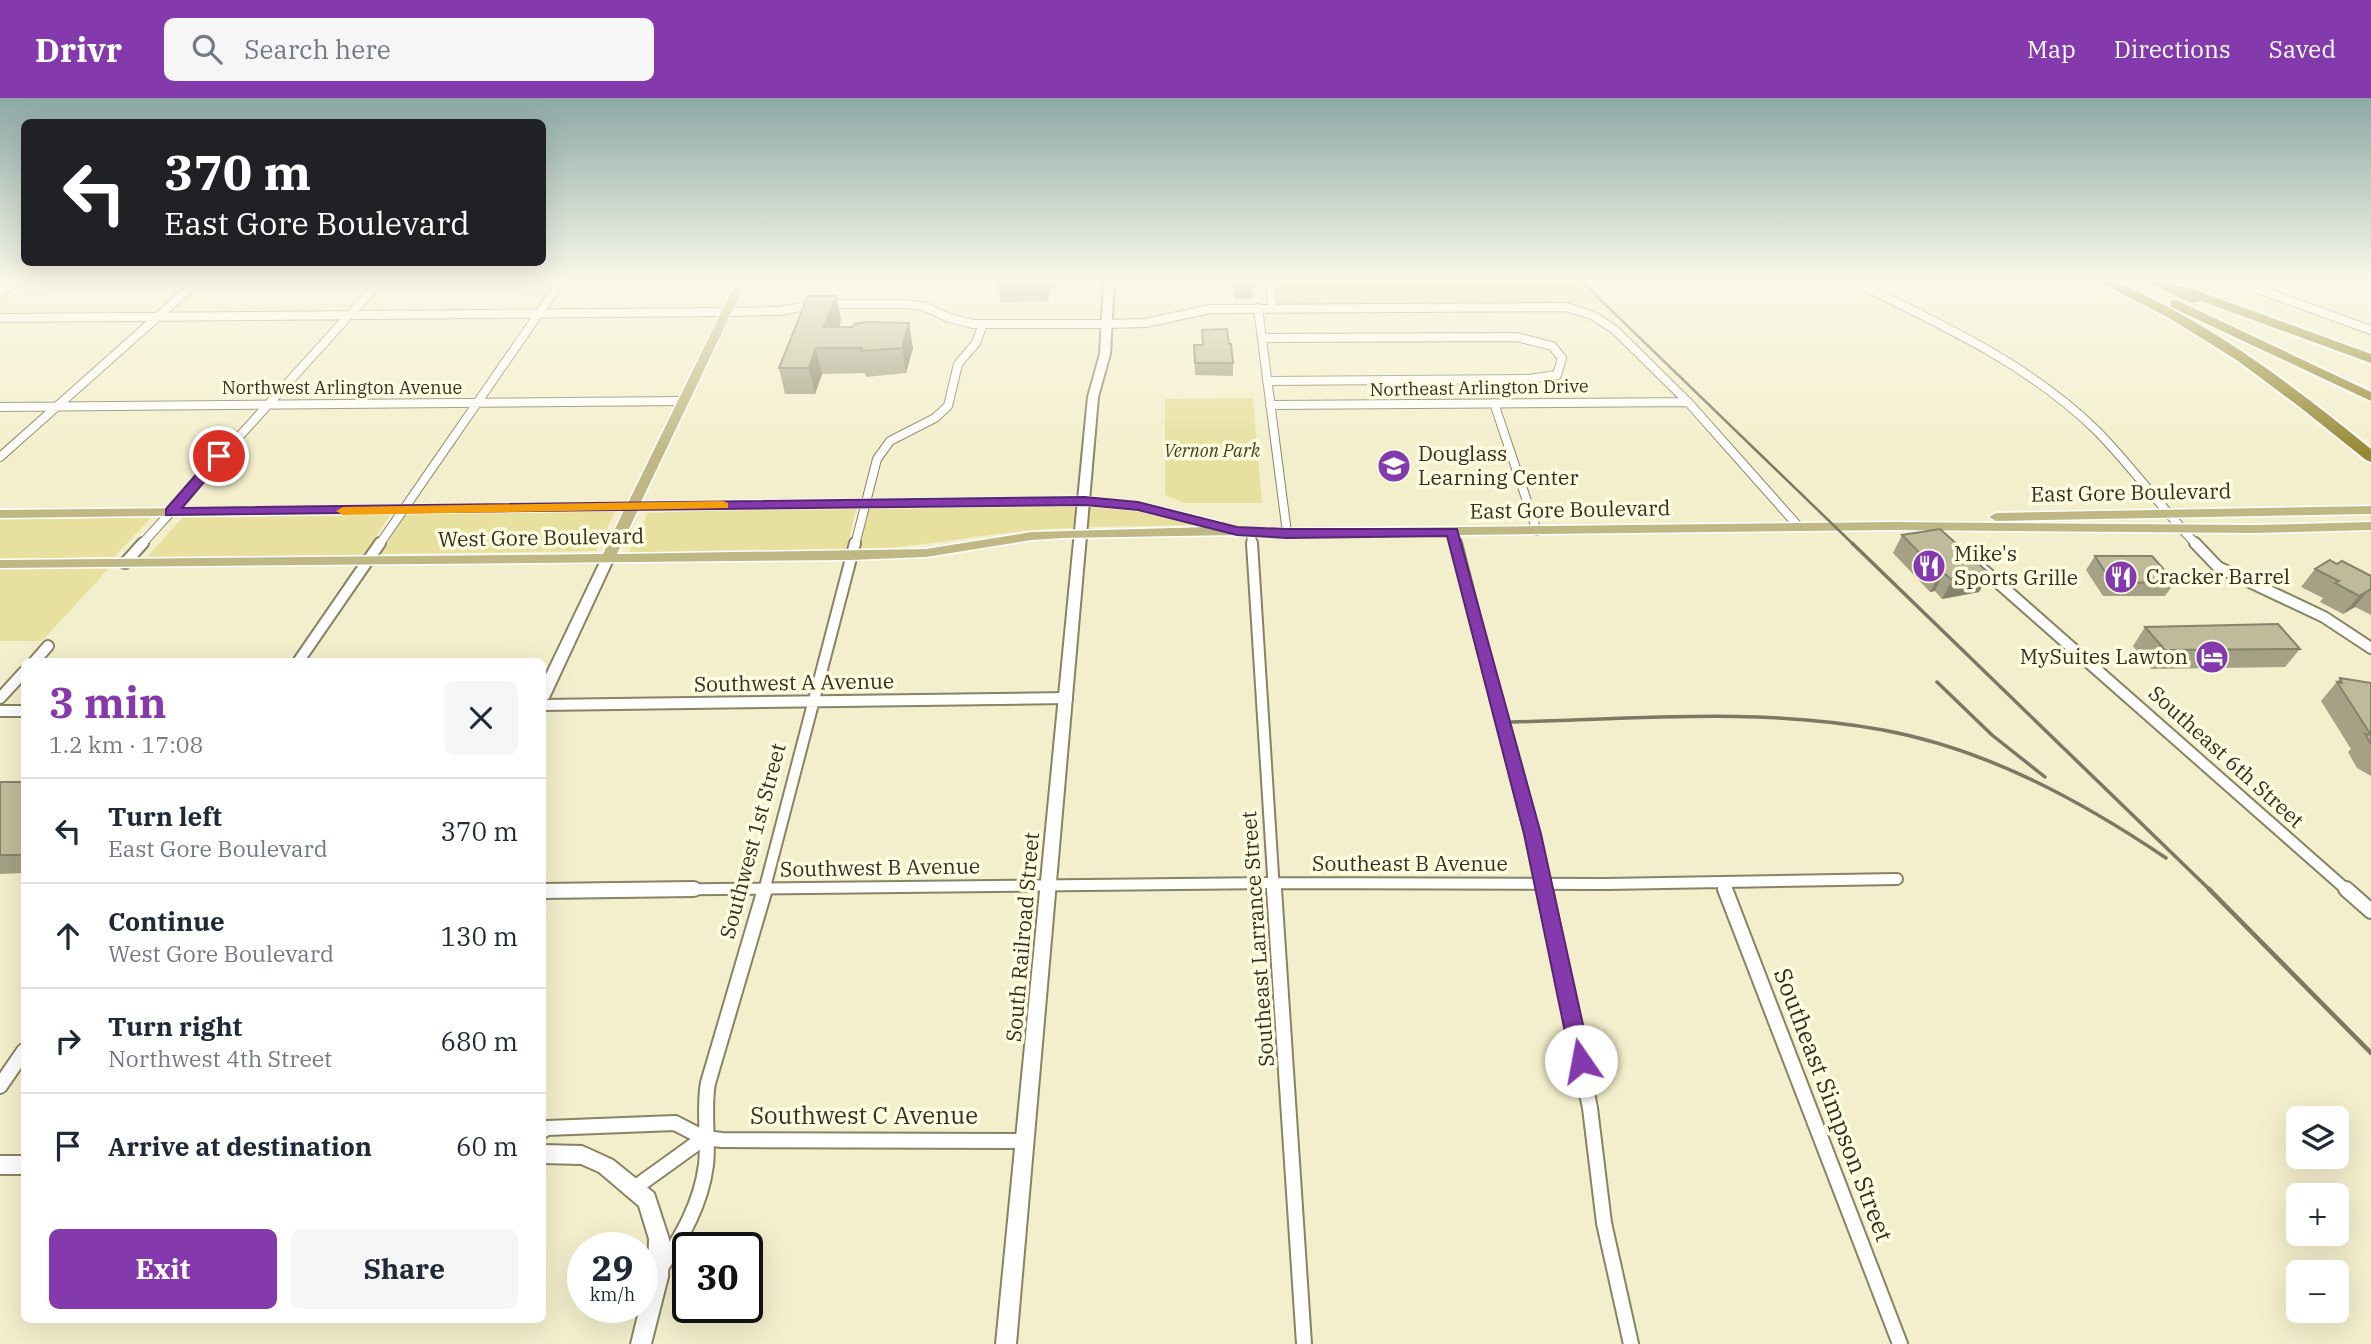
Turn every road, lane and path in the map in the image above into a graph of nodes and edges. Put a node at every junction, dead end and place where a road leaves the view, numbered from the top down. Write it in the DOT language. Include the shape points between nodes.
graph roads {
  1 [pos="134,338"];
  2 [pos="329,338"];
  3 [pos="522,338"];
  4 [pos="714,338"];
  5 [pos="978,338"];
  6 [pos="1106,338"];
  7 [pos="1262,338"];
  8 [pos="1527,338"];
  9 [pos="1623,338"];
  10 [pos="1970,338"];
  11 [pos="2213,338"];
  12 [pos="2253,338"];
  13 [pos="2279,338"];
  14 [pos="2314,338"];
  15 [pos="2371,359"];
  16 [pos="1267,381"];
  17 [pos="2371,382"];
  18 [pos="2371,397"];
  19 [pos="684,401"];
  20 [pos="1688,402"];
  21 [pos="477,403"];
  22 [pos="1494,403"];
  23 [pos="268,404"];
  24 [pos="1270,405"];
  25 [pos="0,407"];
  26 [pos="56,407"];
  27 [pos="0,457"];
  28 [pos="2371,457"];
  29 [pos="1085,501"];
  30 [pos="865,502"];
  31 [pos="634,507"];
  32 [pos="401,510"];
  33 [pos="2339,510"];
  34 [pos="2371,510"];
  35 [pos="171,512"];
  36 [pos="2165,512"];
  37 [pos="0,514"];
  38 [pos="2364,526"];
  39 [pos="1799,527"];
  40 [pos="1935,528"];
  41 [pos="2179,528"];
  42 [pos="1244,531"];
  43 [pos="1537,531"];
  44 [pos="1453,532"];
  45 [pos="1081,533"];
  46 [pos="1287,533"];
  47 [pos="851,556"];
  48 [pos="608,558"];
  49 [pos="1972,559"];
  50 [pos="369,560"];
  51 [pos="125,563"];
  52 [pos="0,564"];
  53 [pos="48,646"];
  54 [pos="2371,648"];
  55 [pos="38,658"];
  56 [pos="301,658"];
  57 [pos="21,674"];
  58 [pos="546,690"];
  59 [pos="0,698"];
  60 [pos="1067,698"];
  61 [pos="813,702"];
  62 [pos="546,705"];
  63 [pos="0,711"];
  64 [pos="21,711"];
  65 [pos="1897,879"];
  66 [pos="1274,883"];
  67 [pos="1723,883"];
  68 [pos="1544,884"];
  69 [pos="1049,885"];
  70 [pos="765,888"];
  71 [pos="546,891"];
  72 [pos="2371,911"];
  73 [pos="21,1055"];
  74 [pos="0,1086"];
  75 [pos="546,1129"];
  76 [pos="704,1138"];
  77 [pos="1025,1141"];
  78 [pos="546,1154"];
  79 [pos="0,1165"];
  80 [pos="21,1165"];
  81 [pos="633,1189"];
  82 [pos="657,1232"];
  83 [pos="658,1236"];
  84 [pos="658,1271"];
  85 [pos="646,1323"];
  86 [pos="641,1344"];
  87 [pos="1006,1344"];
  88 [pos="1304,1344"];
  89 [pos="1631,1344"];
  90 [pos="1900,1344"];
  1 -- 26 [label="street"];
  2 -- 23 [label="street"];
  3 -- 21 [label="street"];
  4 -- 19 [label="main road"];
  5 -- 30 [label="street, Southwest 1st Street" via="961,357 948,406 883,449"];
  6 -- 29 [label="street, South Railroad Street" via="1093,397"];
  7 -- 16 [label="street"];
  8 -- 16 [label="street, Northeast Arlington Drive" via="1552,345 1562,357 1557,375"];
  9 -- 20 [label="street"];
  10 -- 36 [label="street" via="2056,395 2096,430"];
  11 -- 28 [label="highway" via="2246,358"];
  12 -- 18 [label="highway"];
  13 -- 17 [label="highway"];
  14 -- 15 [label="highway"];
  16 -- 24 [label="street"];
  19 -- 21 [label="street, Northwest Arlington Avenue"];
  19 -- 31 [label="main road"];
  20 -- 22 [label="street, Northeast Arlington Drive"];
  20 -- 39 [label="street"];
  21 -- 23 [label="street, Northwest Arlington Avenue"];
  21 -- 32 [label="street"];
  22 -- 24 [label="street, Northeast Arlington Drive"];
  22 -- 43 [label="street"];
  23 -- 26 [label="street, Northwest Arlington Avenue"];
  23 -- 35 [label="street"];
  24 -- 46 [label="street"];
  25 -- 26 [label="street, Northwest Arlington Avenue"];
  26 -- 27 [label="street"];
  29 -- 30 [label="main road, West Gore Boulevard"];
  29 -- 42 [label="main road, West Gore Boulevard" via="1138,506"];
  29 -- 45 [label="street, South Railroad Street"];
  30 -- 31 [label="main road, West Gore Boulevard"];
  30 -- 47 [label="street, Southwest 1st Street"];
  31 -- 32 [label="main road, West Gore Boulevard"];
  31 -- 48 [label="main road"];
  32 -- 35 [label="main road, West Gore Boulevard"];
  32 -- 50 [label="street"];
  33 -- 34 [label="main road, East Gore Boulevard"];
  33 -- 36 [label="main road, East Gore Boulevard"];
  33 -- 38 [label="main road"];
  35 -- 37 [label="main road, West Gore Boulevard"];
  35 -- 51 [label="street"];
  36 -- 40 [label="main road, East Gore Boulevard" via="1965,518"];
  36 -- 41 [label="street"];
  38 -- 41 [label="main road, East Gore Boulevard"];
  39 -- 40 [label="main road, East Gore Boulevard"];
  39 -- 43 [label="main road, East Gore Boulevard"];
  40 -- 41 [label="main road, East Gore Boulevard"];
  41 -- 54 [label="street" via="2218,567 2324,617"];
  42 -- 45 [label="main road, East Gore Boulevard"];
  42 -- 46 [label="main road, East Gore Boulevard"];
  42 -- 66 [label="street, Southeast Larrance Street"];
  43 -- 44 [label="main road, East Gore Boulevard"];
  44 -- 46 [label="main road, East Gore Boulevard"];
  44 -- 68 [label="street"];
  45 -- 47 [label="main road, West Gore Boulevard" via="926,553"];
  45 -- 60 [label="street, South Railroad Street"];
  47 -- 48 [label="main road, West Gore Boulevard"];
  47 -- 61 [label="street, Southwest 1st Street"];
  48 -- 50 [label="main road, West Gore Boulevard"];
  48 -- 58 [label="street"];
  49 -- 72 [label="street, Southeast 6th Street"];
  50 -- 51 [label="main road, West Gore Boulevard"];
  50 -- 56 [label="street"];
  51 -- 52 [label="main road, West Gore Boulevard"];
  53 -- 55 [label="street"];
  57 -- 59 [label="street"];
  60 -- 61 [label="street, Southwest A Avenue"];
  60 -- 69 [label="street, South Railroad Street"];
  61 -- 62 [label="street, Southwest A Avenue"];
  61 -- 70 [label="street, Southwest 1st Street"];
  63 -- 64 [label="street"];
  65 -- 67 [label="street, Southeast B Avenue"];
  66 -- 68 [label="street, Southeast B Avenue"];
  66 -- 69 [label="street, Southeast B Avenue"];
  66 -- 88 [label="street, Southeast Larrance Street"];
  67 -- 68 [label="street, Southeast B Avenue"];
  67 -- 90 [label="street, Southeast Simpson Street"];
  68 -- 89 [label="street" via="1590,1108 1604,1223"];
  69 -- 70 [label="street, Southwest B Avenue"];
  69 -- 77 [label="street, South Railroad Street"];
  70 -- 71 [label="street, Southwest B Avenue"];
  70 -- 76 [label="street, Southwest 1st Street" via="708,1083"];
  73 -- 74 [label="street"];
  75 -- 76 [label="street" via="675,1124"];
  76 -- 77 [label="street, Southwest C Avenue"];
  76 -- 81 [label="street"];
  76 -- 84 [label="street, Southwest 1st Street" via="706,1164 687,1229"];
  77 -- 87 [label="street, South Railroad Street"];
  78 -- 81 [label="street" via="582,1155 606,1166"];
  79 -- 80 [label="street"];
  81 -- 82 [label="street" via="647,1200"];
  83 -- 84 [label="street"];
  85 -- 86 [label="street"];
}
